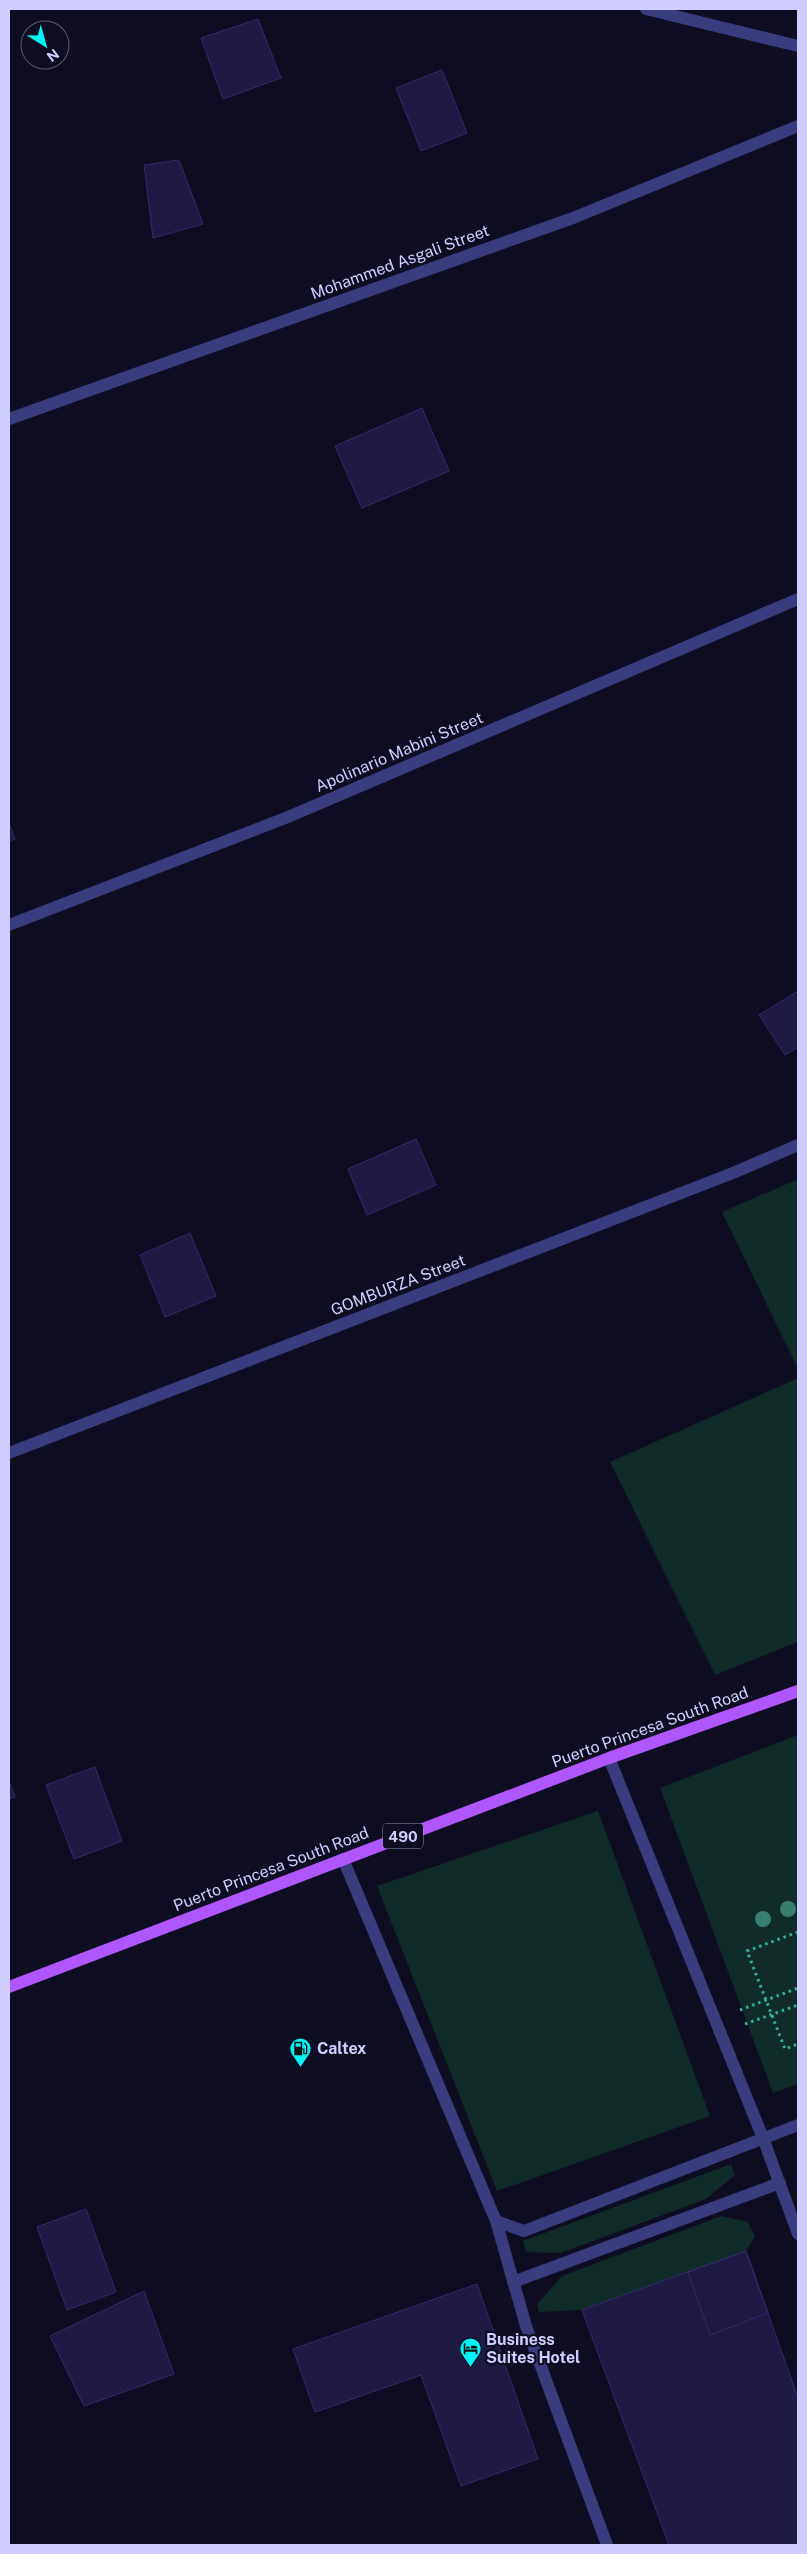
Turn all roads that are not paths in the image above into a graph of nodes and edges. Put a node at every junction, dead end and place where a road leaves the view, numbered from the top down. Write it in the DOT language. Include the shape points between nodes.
graph roads {
  1 [pos="646,9"];
  2 [pos="798,46"];
  3 [pos="798,126"];
  4 [pos="9,419"];
  5 [pos="798,599"];
  6 [pos="9,925"];
  7 [pos="798,1145"];
  8 [pos="9,1453"];
  9 [pos="798,1691"];
  10 [pos="608,1758"];
  11 [pos="343,1859"];
  12 [pos="9,1987"];
  13 [pos="798,2124"];
  14 [pos="763,2138"];
  15 [pos="780,2183"];
  16 [pos="496,2222"];
  17 [pos="798,2234"];
  18 [pos="513,2282"];
  19 [pos="607,2545"];
  1 -- 2 [label="street"];
  3 -- 4 [label="street, Mohammed Asgali Street" via="573,218"];
  5 -- 6 [label="street, Apolinario Mabini Street" via="288,817"];
  7 -- 8 [label="street, GOMBURZA Street"];
  9 -- 10 [label="main road, Puerto Princesa South Road / 490"];
  10 -- 11 [label="main road, Puerto Princesa South Road / 490"];
  10 -- 14 [label="street"];
  11 -- 12 [label="main road, Puerto Princesa South Road / 490"];
  11 -- 16 [label="street"];
  13 -- 14 [label="street"];
  14 -- 15 [label="street"];
  14 -- 16 [label="street" via="524,2230"];
  15 -- 17 [label="street"];
  15 -- 18 [label="street"];
  16 -- 18 [label="street"];
  18 -- 19 [label="street" via="526,2326"];
}
